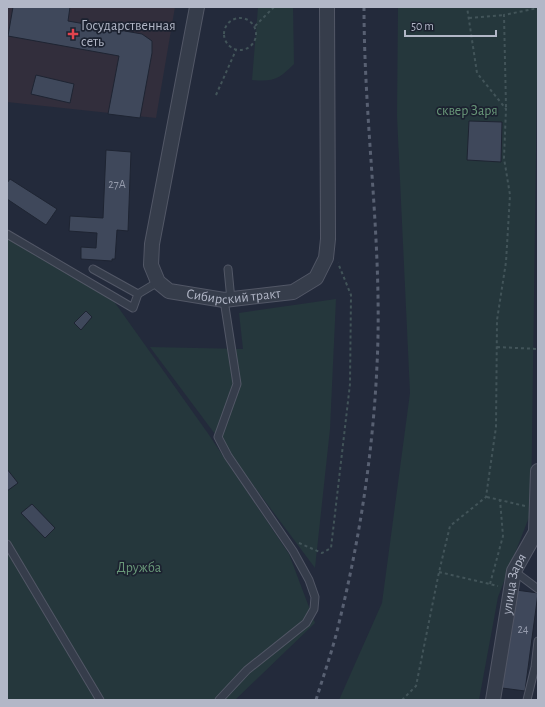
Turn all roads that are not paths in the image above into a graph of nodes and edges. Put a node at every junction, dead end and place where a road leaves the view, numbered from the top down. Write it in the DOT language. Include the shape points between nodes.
graph roads {
  1 [pos="197,7"];
  2 [pos="327,7"];
  3 [pos="7,234"];
  4 [pos="93,269"];
  5 [pos="228,269"];
  6 [pos="158,282"];
  7 [pos="138,294"];
  8 [pos="228,300"];
  9 [pos="538,471"];
  10 [pos="537,509"];
  11 [pos="537,532"];
  12 [pos="7,544"];
  13 [pos="514,571"];
  14 [pos="538,589"];
  15 [pos="538,641"];
  16 [pos="100,700"];
  17 [pos="219,700"];
  18 [pos="493,700"];
  19 [pos="527,700"];
  1 -- 6 [label="street" via="152,244 151,265"];
  2 -- 8 [label="street, Сибирский тракт" via="326,254 316,278 293,292"];
  3 -- 7 [label="lane" via="133,308"];
  4 -- 7 [label="lane"];
  5 -- 8 [label="lane"];
  6 -- 7 [label="lane"];
  6 -- 8 [label="street, Сибирский тракт" via="169,291"];
  8 -- 17 [label="lane" via="237,384 218,437 283,537 309,580 315,597 314,609 306,623 247,670"];
  9 -- 10 [label="street, улица Заря"];
  10 -- 11 [label="street, улица Заря"];
  11 -- 13 [label="street, улица Заря"];
  12 -- 16 [label="lane"];
  13 -- 14 [label="lane"];
  13 -- 18 [label="street, улица Заря"];
  15 -- 19 [label="lane"];
}
